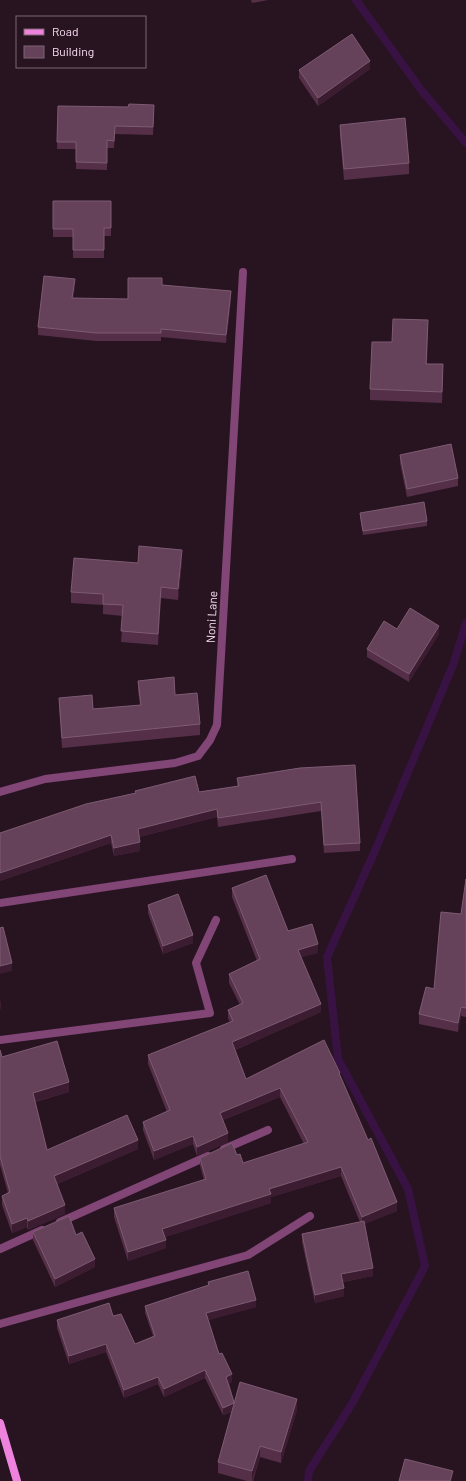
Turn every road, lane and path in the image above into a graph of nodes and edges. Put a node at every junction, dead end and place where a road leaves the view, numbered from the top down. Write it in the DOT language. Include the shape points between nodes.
graph roads {
  1 [pos="243,272"];
  2 [pos="0,792"];
  3 [pos="292,859"];
  4 [pos="0,903"];
  5 [pos="216,920"];
  6 [pos="0,1040"];
  7 [pos="268,1130"];
  8 [pos="310,1216"];
  9 [pos="0,1249"];
  10 [pos="0,1324"];
  11 [pos="0,1423"];
  12 [pos="17,1481"];
  1 -- 2 [label="street, Noni Lane" via="218,725 198,756 175,763 46,779"];
  3 -- 4 [label="street"];
  5 -- 6 [label="street" via="196,963 210,1013"];
  7 -- 9 [label="street"];
  8 -- 10 [label="street" via="248,1255"];
  11 -- 12 [label="street"];
}
